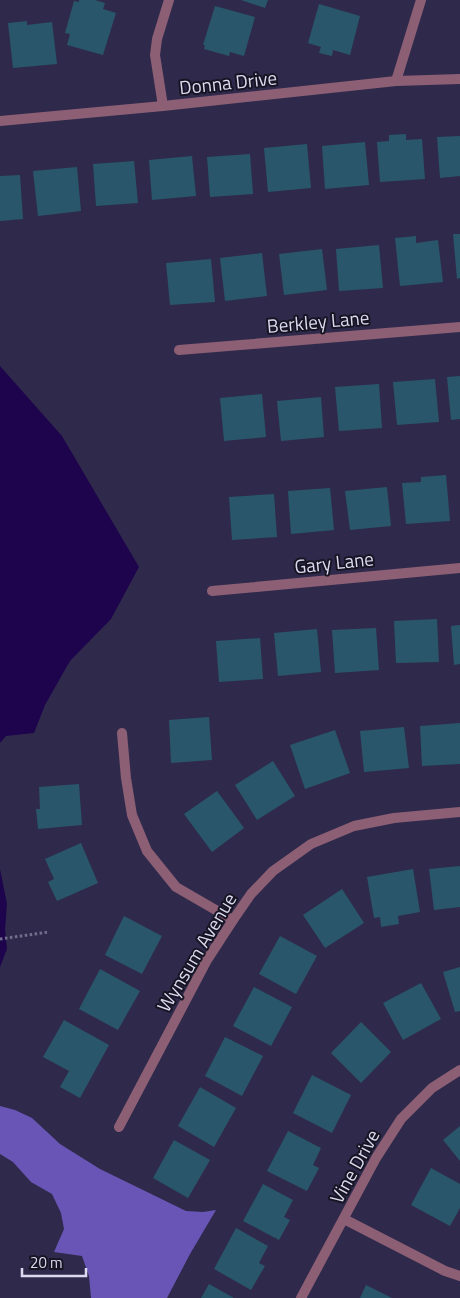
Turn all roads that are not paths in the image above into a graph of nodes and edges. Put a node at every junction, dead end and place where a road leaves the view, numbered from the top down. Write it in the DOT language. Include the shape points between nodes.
graph roads {
  1 [pos="169,0"];
  2 [pos="421,0"];
  3 [pos="460,79"];
  4 [pos="396,81"];
  5 [pos="163,106"];
  6 [pos="0,121"];
  7 [pos="460,327"];
  8 [pos="179,350"];
  9 [pos="460,568"];
  10 [pos="212,591"];
  11 [pos="122,732"];
  12 [pos="460,812"];
  13 [pos="233,920"];
  14 [pos="460,1070"];
  15 [pos="119,1127"];
  16 [pos="344,1219"];
  17 [pos="460,1276"];
  18 [pos="302,1298"];
  1 -- 5 [label="street" via="157,39 156,55"];
  2 -- 4 [label="street"];
  3 -- 4 [label="street, Donna Drive"];
  4 -- 5 [label="street, Donna Drive"];
  5 -- 6 [label="street, Donna Drive"];
  7 -- 8 [label="street, Berkley Lane"];
  9 -- 10 [label="street, Gary Lane"];
  11 -- 13 [label="street" via="132,815 147,851 176,887"];
  12 -- 13 [label="street, Wynsum Avenue" via="394,818 354,826 311,844 273,871"];
  13 -- 15 [label="street, Wynsum Avenue" via="208,960"];
  14 -- 16 [label="street, Vine Drive" via="432,1088 401,1119"];
  16 -- 17 [label="street"];
  16 -- 18 [label="street, Vine Drive"];
}
